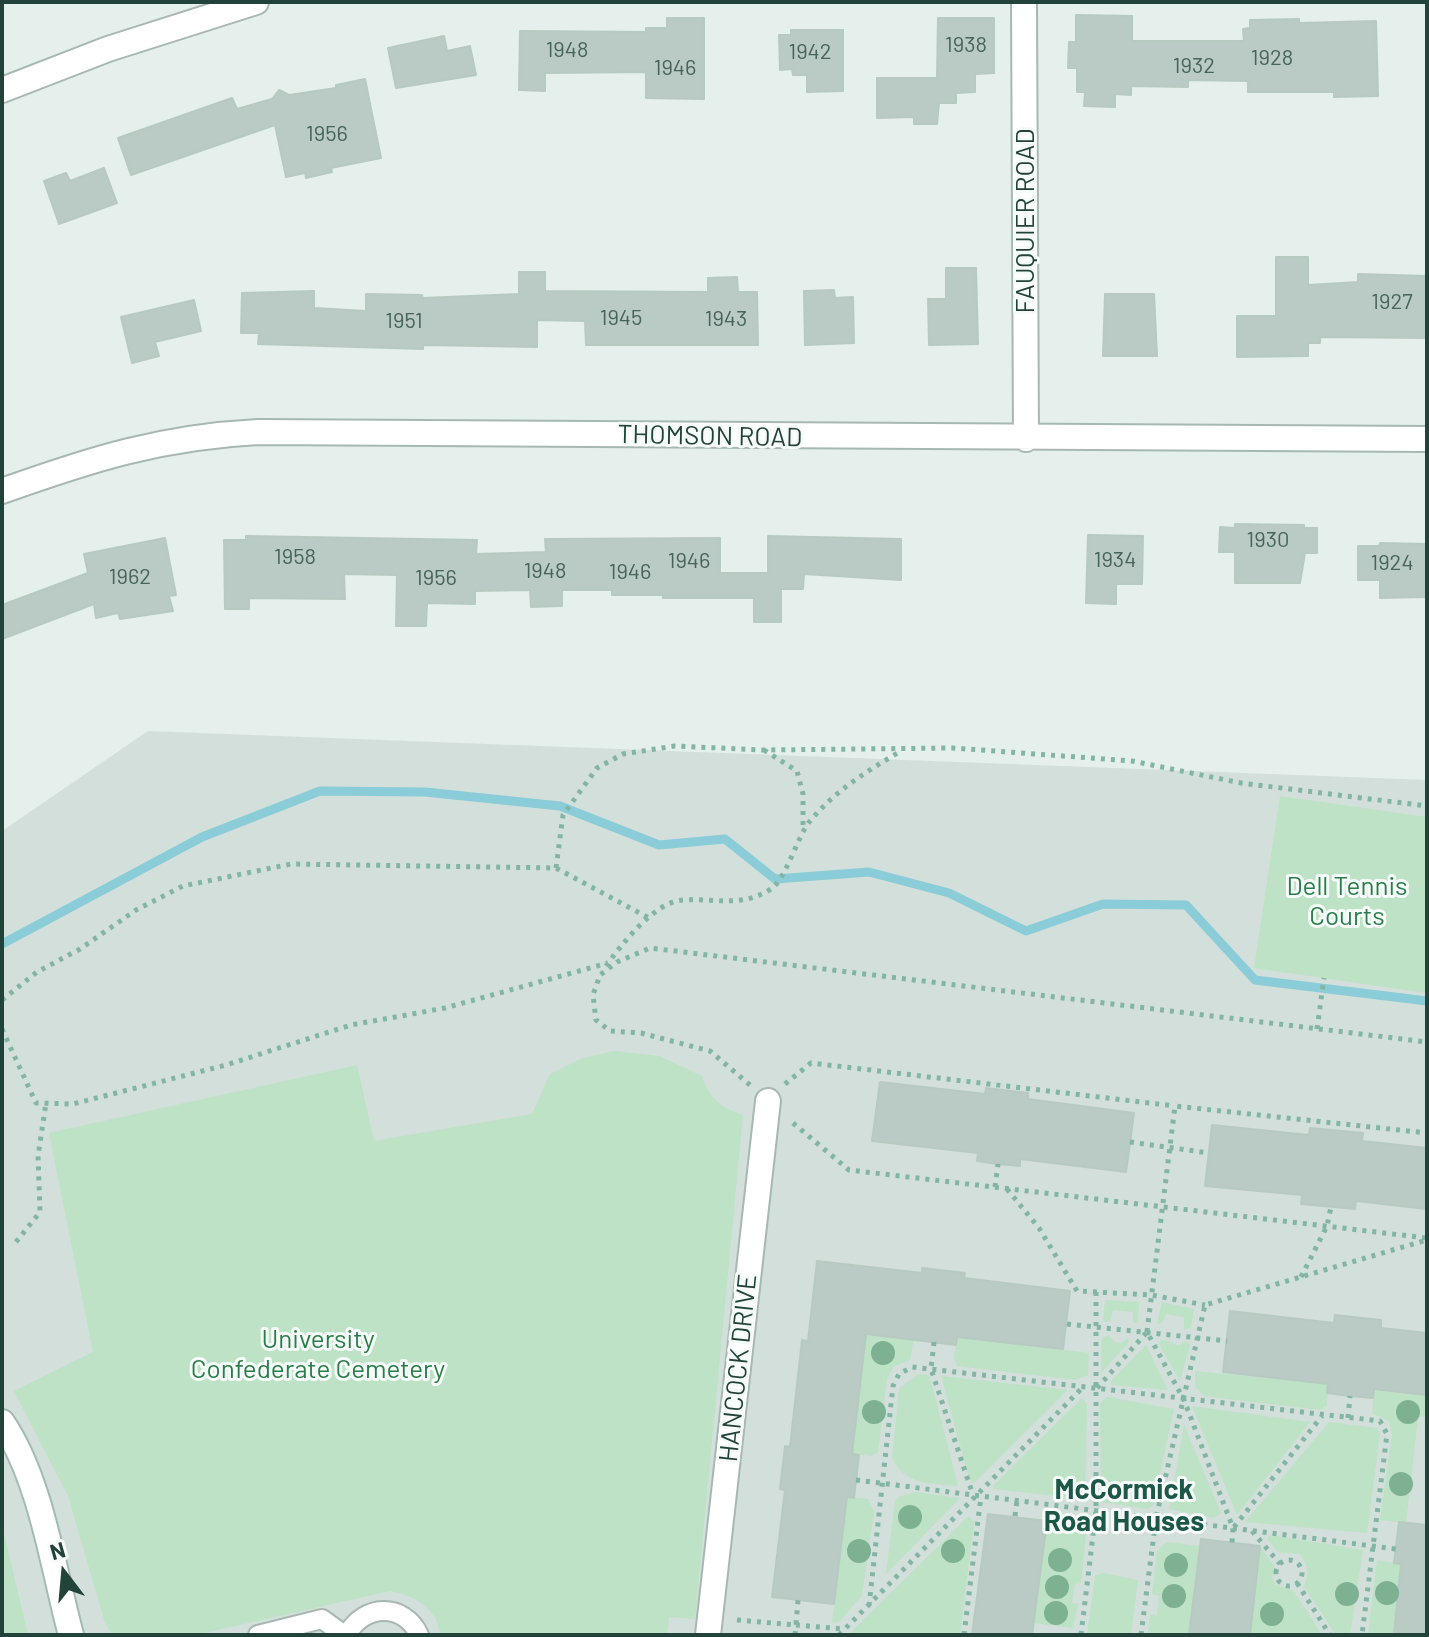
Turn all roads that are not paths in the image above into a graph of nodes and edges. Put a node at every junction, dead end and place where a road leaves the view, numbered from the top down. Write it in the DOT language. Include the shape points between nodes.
graph roads {
  1 [pos="256,2"];
  2 [pos="1024,2"];
  3 [pos="2,90"];
  4 [pos="1026,439"];
  5 [pos="1427,439"];
  6 [pos="2,491"];
  7 [pos="768,1101"];
  8 [pos="3,1427"];
  9 [pos="718,1627"];
  10 [pos="71,1635"];
  11 [pos="258,1635"];
  12 [pos="346,1635"];
  13 [pos="419,1635"];
  1 -- 3 [label="street" via="108,49"];
  2 -- 4 [label="street, FAUQUIER ROAD"];
  4 -- 5 [label="street, THOMSON ROAD"];
  4 -- 6 [label="street, THOMSON ROAD" via="258,432 155,442"];
  7 -- 9 [label="street, HANCOCK DRIVE"];
  8 -- 10 [label="street" via="36,1501"];
  11 -- 12 [label="lane" via="322,1619"];
  12 -- 13 [label="lane" via="362,1616 387,1610 411,1621"];
}
